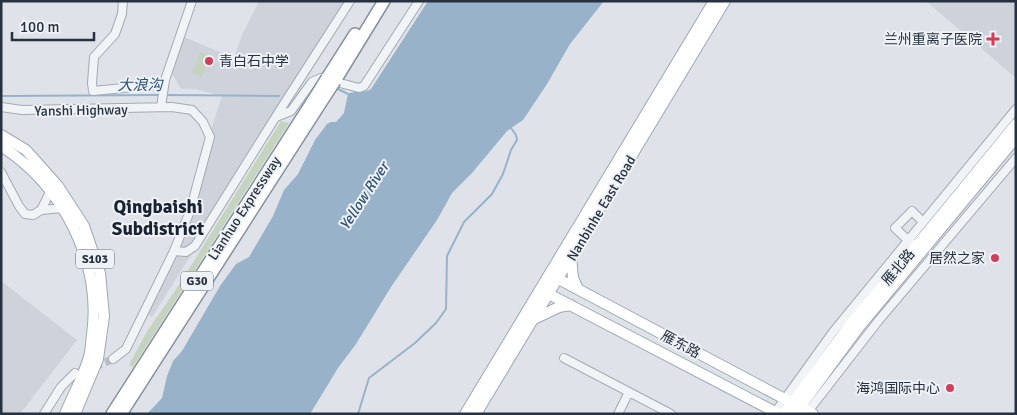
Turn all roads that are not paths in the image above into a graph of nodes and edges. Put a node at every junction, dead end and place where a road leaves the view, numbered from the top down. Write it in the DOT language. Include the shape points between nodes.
graph roads {
  1 [pos="123,1"];
  2 [pos="192,1"];
  3 [pos="350,1"];
  4 [pos="376,1"];
  5 [pos="384,1"];
  6 [pos="419,1"];
  7 [pos="714,1"];
  8 [pos="725,1"];
  9 [pos="676,76"];
  10 [pos="331,79"];
  11 [pos="164,86"];
  12 [pos="316,103"];
  13 [pos="161,104"];
  14 [pos="1,107"];
  15 [pos="1016,109"];
  16 [pos="278,114"];
  17 [pos="1016,124"];
  18 [pos="1,135"];
  19 [pos="1016,138"];
  20 [pos="1,146"];
  21 [pos="1016,158"];
  22 [pos="1,172"];
  23 [pos="50,192"];
  24 [pos="64,208"];
  25 [pos="41,210"];
  26 [pos="923,222"];
  27 [pos="912,244"];
  28 [pos="174,251"];
  29 [pos="570,256"];
  30 [pos="554,276"];
  31 [pos="578,289"];
  32 [pos="545,292"];
  33 [pos="571,305"];
  34 [pos="533,319"];
  35 [pos="564,358"];
  36 [pos="114,359"];
  37 [pos="75,373"];
  38 [pos="629,392"];
  39 [pos="800,409"];
  40 [pos="778,413"];
  41 [pos="44,414"];
  42 [pos="65,414"];
  43 [pos="75,414"];
  44 [pos="112,414"];
  45 [pos="122,414"];
  46 [pos="465,414"];
  47 [pos="476,414"];
  48 [pos="618,414"];
  49 [pos="671,414"];
  1 -- 11 [label="street" via="115,34 94,57 93,91"];
  2 -- 11 [label="street"];
  3 -- 16 [label="street"];
  4 -- 10 [label="highway, Lianhuo Expressway / G30"];
  5 -- 10 [label="highway, Lianhuo Expressway / G30"];
  6 -- 16 [label="street" via="364,86 359,88 316,79 291,112"];
  7 -- 9 [label="main road, Nanbinhe East Road"];
  8 -- 9 [label="main road, Nanbinhe East Road"];
  9 -- 29 [label="main road, Nanbinhe East Road"];
  9 -- 30 [label="main road, Nanbinhe East Road"];
  10 -- 12 [label="highway, Lianhuo Expressway / G30, bridge"];
  11 -- 13 [label="street"];
  12 -- 44 [label="highway, Lianhuo Expressway / G30"];
  12 -- 45 [label="highway, Lianhuo Expressway / G30"];
  13 -- 14 [label="street, Yanshi Highway" via="149,109 22,110"];
  13 -- 28 [label="street, Yanshi Highway" via="192,110 210,137 190,211"];
  15 -- 26 [label="street"];
  16 -- 28 [label="street" via="196,246 186,252"];
  17 -- 27 [label="main road, 雁北路"];
  18 -- 43 [label="main road, S103" via="26,150 58,186 84,226 100,273 104,316 98,359"];
  19 -- 39 [label="main road, 雁北路" via="859,327"];
  20 -- 23 [label="main road, S103" via="20,158"];
  21 -- 39 [label="street" via="880,320"];
  22 -- 25 [label="street" via="25,214 33,215"];
  23 -- 24 [label="main road, S103"];
  23 -- 25 [label="street"];
  24 -- 25 [label="street"];
  24 -- 42 [label="main road, S103" via="76,230 90,275 95,316 89,356"];
  26 -- 27 [label="street"];
  26 -- 27 [label="street" via="912,211 896,228"];
  27 -- 39 [label="main road, 雁北路" via="852,322"];
  28 -- 36 [label="street" via="126,349"];
  29 -- 30 [label="main road, Nanbinhe East Road"];
  29 -- 31 [label="main road"];
  30 -- 31 [label="main road, 雁东路"];
  30 -- 32 [label="main road, Nanbinhe East Road"];
  31 -- 39 [label="main road, 雁东路"];
  32 -- 33 [label="main road, 雁东路"];
  32 -- 34 [label="main road, Nanbinhe East Road"];
  32 -- 46 [label="main road, Nanbinhe East Road"];
  33 -- 34 [label="main road"];
  33 -- 40 [label="main road, 雁东路"];
  34 -- 47 [label="main road, Nanbinhe East Road"];
  35 -- 38 [label="street"];
  37 -- 41 [label="street" via="61,387"];
  38 -- 48 [label="street"];
  38 -- 49 [label="street"];
  39 -- 40 [label="main road, 雁北路"];
}
